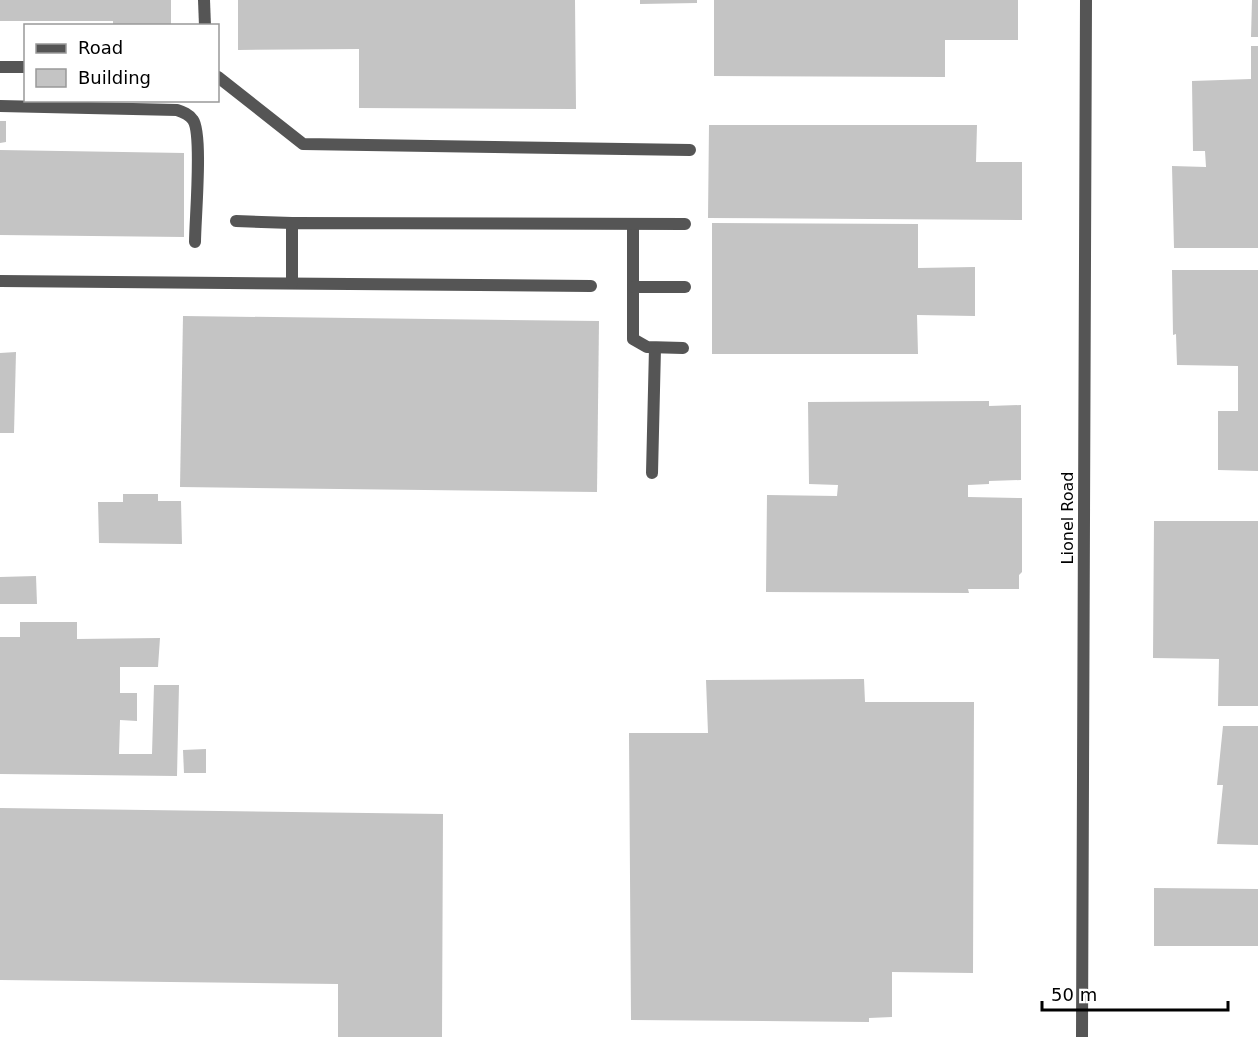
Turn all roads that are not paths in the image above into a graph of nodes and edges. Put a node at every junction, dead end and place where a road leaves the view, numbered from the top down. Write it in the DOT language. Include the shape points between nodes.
graph roads {
  1 [pos="204,0"];
  2 [pos="1086,0"];
  3 [pos="205,24"];
  4 [pos="0,67"];
  5 [pos="24,67"];
  6 [pos="219,78"];
  7 [pos="0,106"];
  8 [pos="690,150"];
  9 [pos="236,221"];
  10 [pos="292,223"];
  11 [pos="633,224"];
  12 [pos="685,224"];
  13 [pos="195,242"];
  14 [pos="0,280"];
  15 [pos="292,283"];
  16 [pos="591,286"];
  17 [pos="633,287"];
  18 [pos="685,287"];
  19 [pos="655,348"];
  20 [pos="683,348"];
  21 [pos="652,473"];
  22 [pos="1082,1037"];
  1 -- 3 [label="street"];
  2 -- 22 [label="street, Lionel Road"];
  4 -- 5 [label="street"];
  6 -- 8 [label="street" via="303,144"];
  7 -- 13 [label="street" via="177,110 186,114 193,120 198,139"];
  9 -- 10 [label="street"];
  10 -- 11 [label="street"];
  10 -- 15 [label="street"];
  11 -- 12 [label="street"];
  11 -- 17 [label="street"];
  14 -- 15 [label="street"];
  15 -- 16 [label="street"];
  17 -- 18 [label="street"];
  17 -- 19 [label="street" via="633,339"];
  19 -- 20 [label="street"];
  19 -- 21 [label="street"];
}
